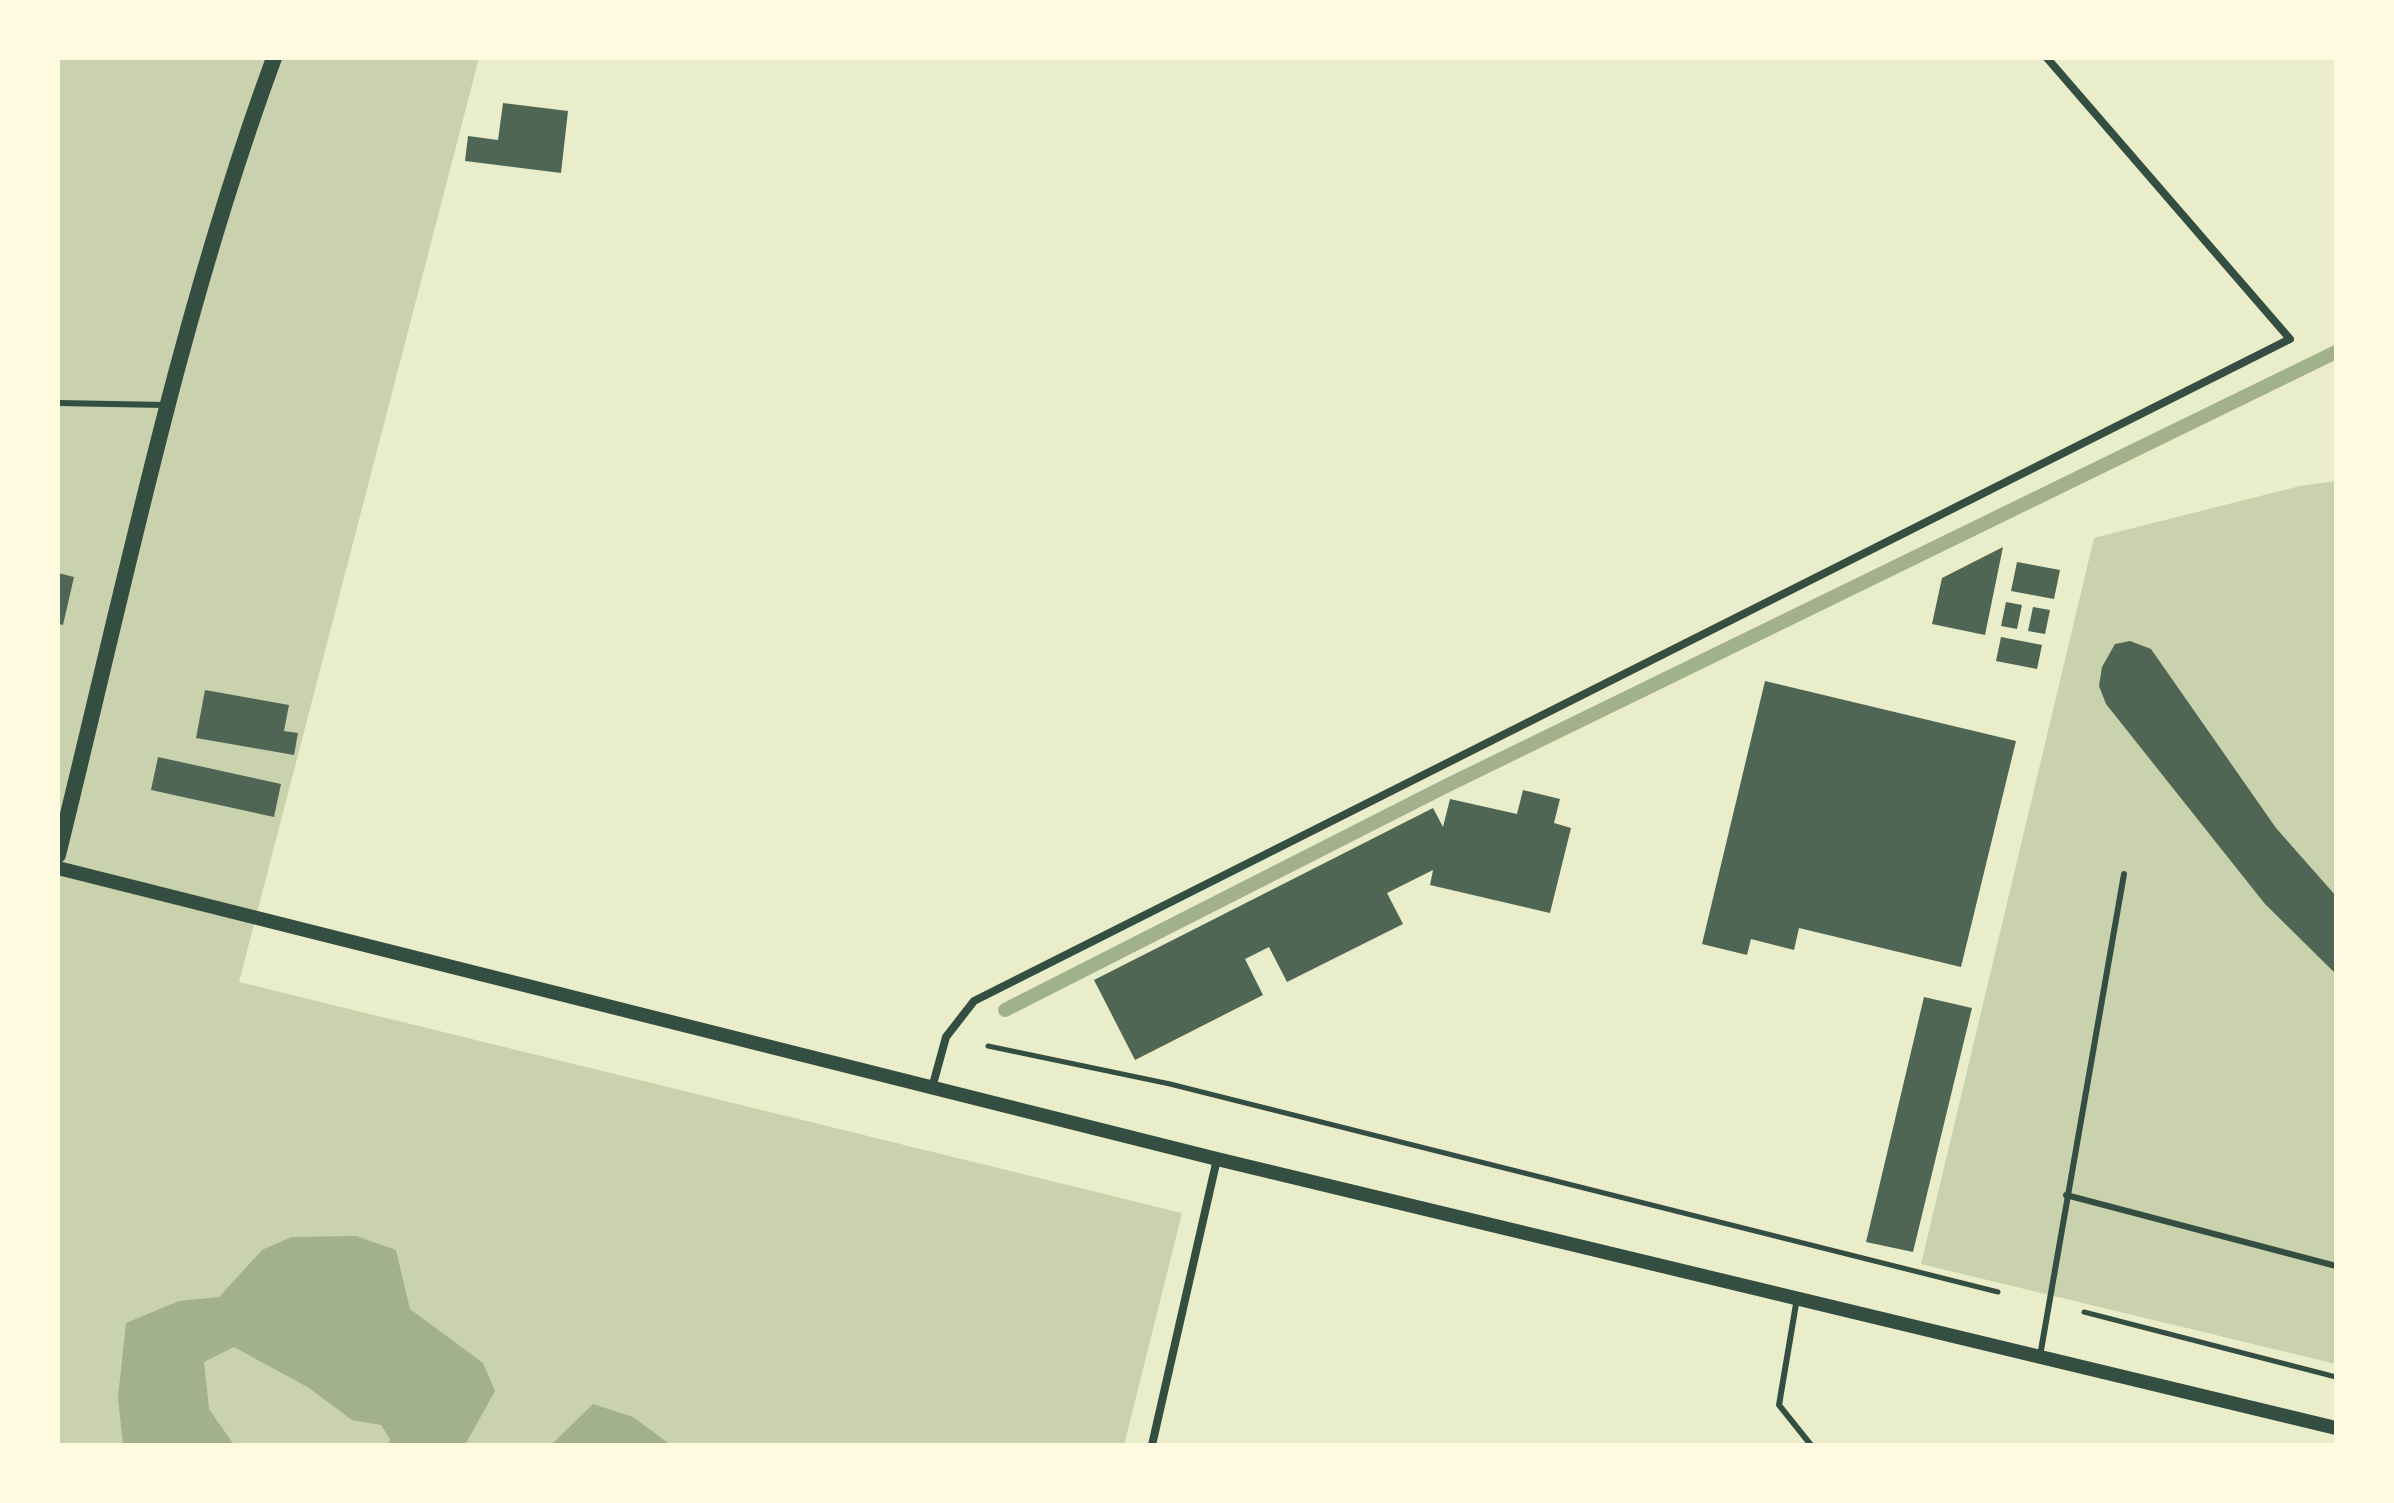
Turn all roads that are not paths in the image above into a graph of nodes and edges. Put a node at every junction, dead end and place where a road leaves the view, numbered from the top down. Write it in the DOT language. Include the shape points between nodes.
graph roads {
  1 [pos="274,58"];
  2 [pos="2047,58"];
  3 [pos="58,403"];
  4 [pos="169,405"];
  5 [pos="58,855"];
  6 [pos="58,868"];
  7 [pos="2124,874"];
  8 [pos="932,1088"];
  9 [pos="1217,1159"];
  10 [pos="2066,1195"];
  11 [pos="2336,1266"];
  12 [pos="1797,1298"];
  13 [pos="2040,1356"];
  14 [pos="2336,1428"];
  15 [pos="1152,1445"];
  16 [pos="1811,1445"];
  1 -- 4 [label="main road" via="213,245"];
  2 -- 8 [label="street" via="2290,339 974,1001 946,1037"];
  3 -- 4 [label="lane"];
  4 -- 5 [label="main road"];
  6 -- 8 [label="street"];
  7 -- 10 [label="lane"];
  8 -- 9 [label="street"];
  9 -- 12 [label="street"];
  9 -- 15 [label="street"];
  10 -- 11 [label="lane"];
  10 -- 13 [label="lane"];
  12 -- 13 [label="street"];
  12 -- 16 [label="lane" via="1779,1405"];
  13 -- 14 [label="street"];
}
